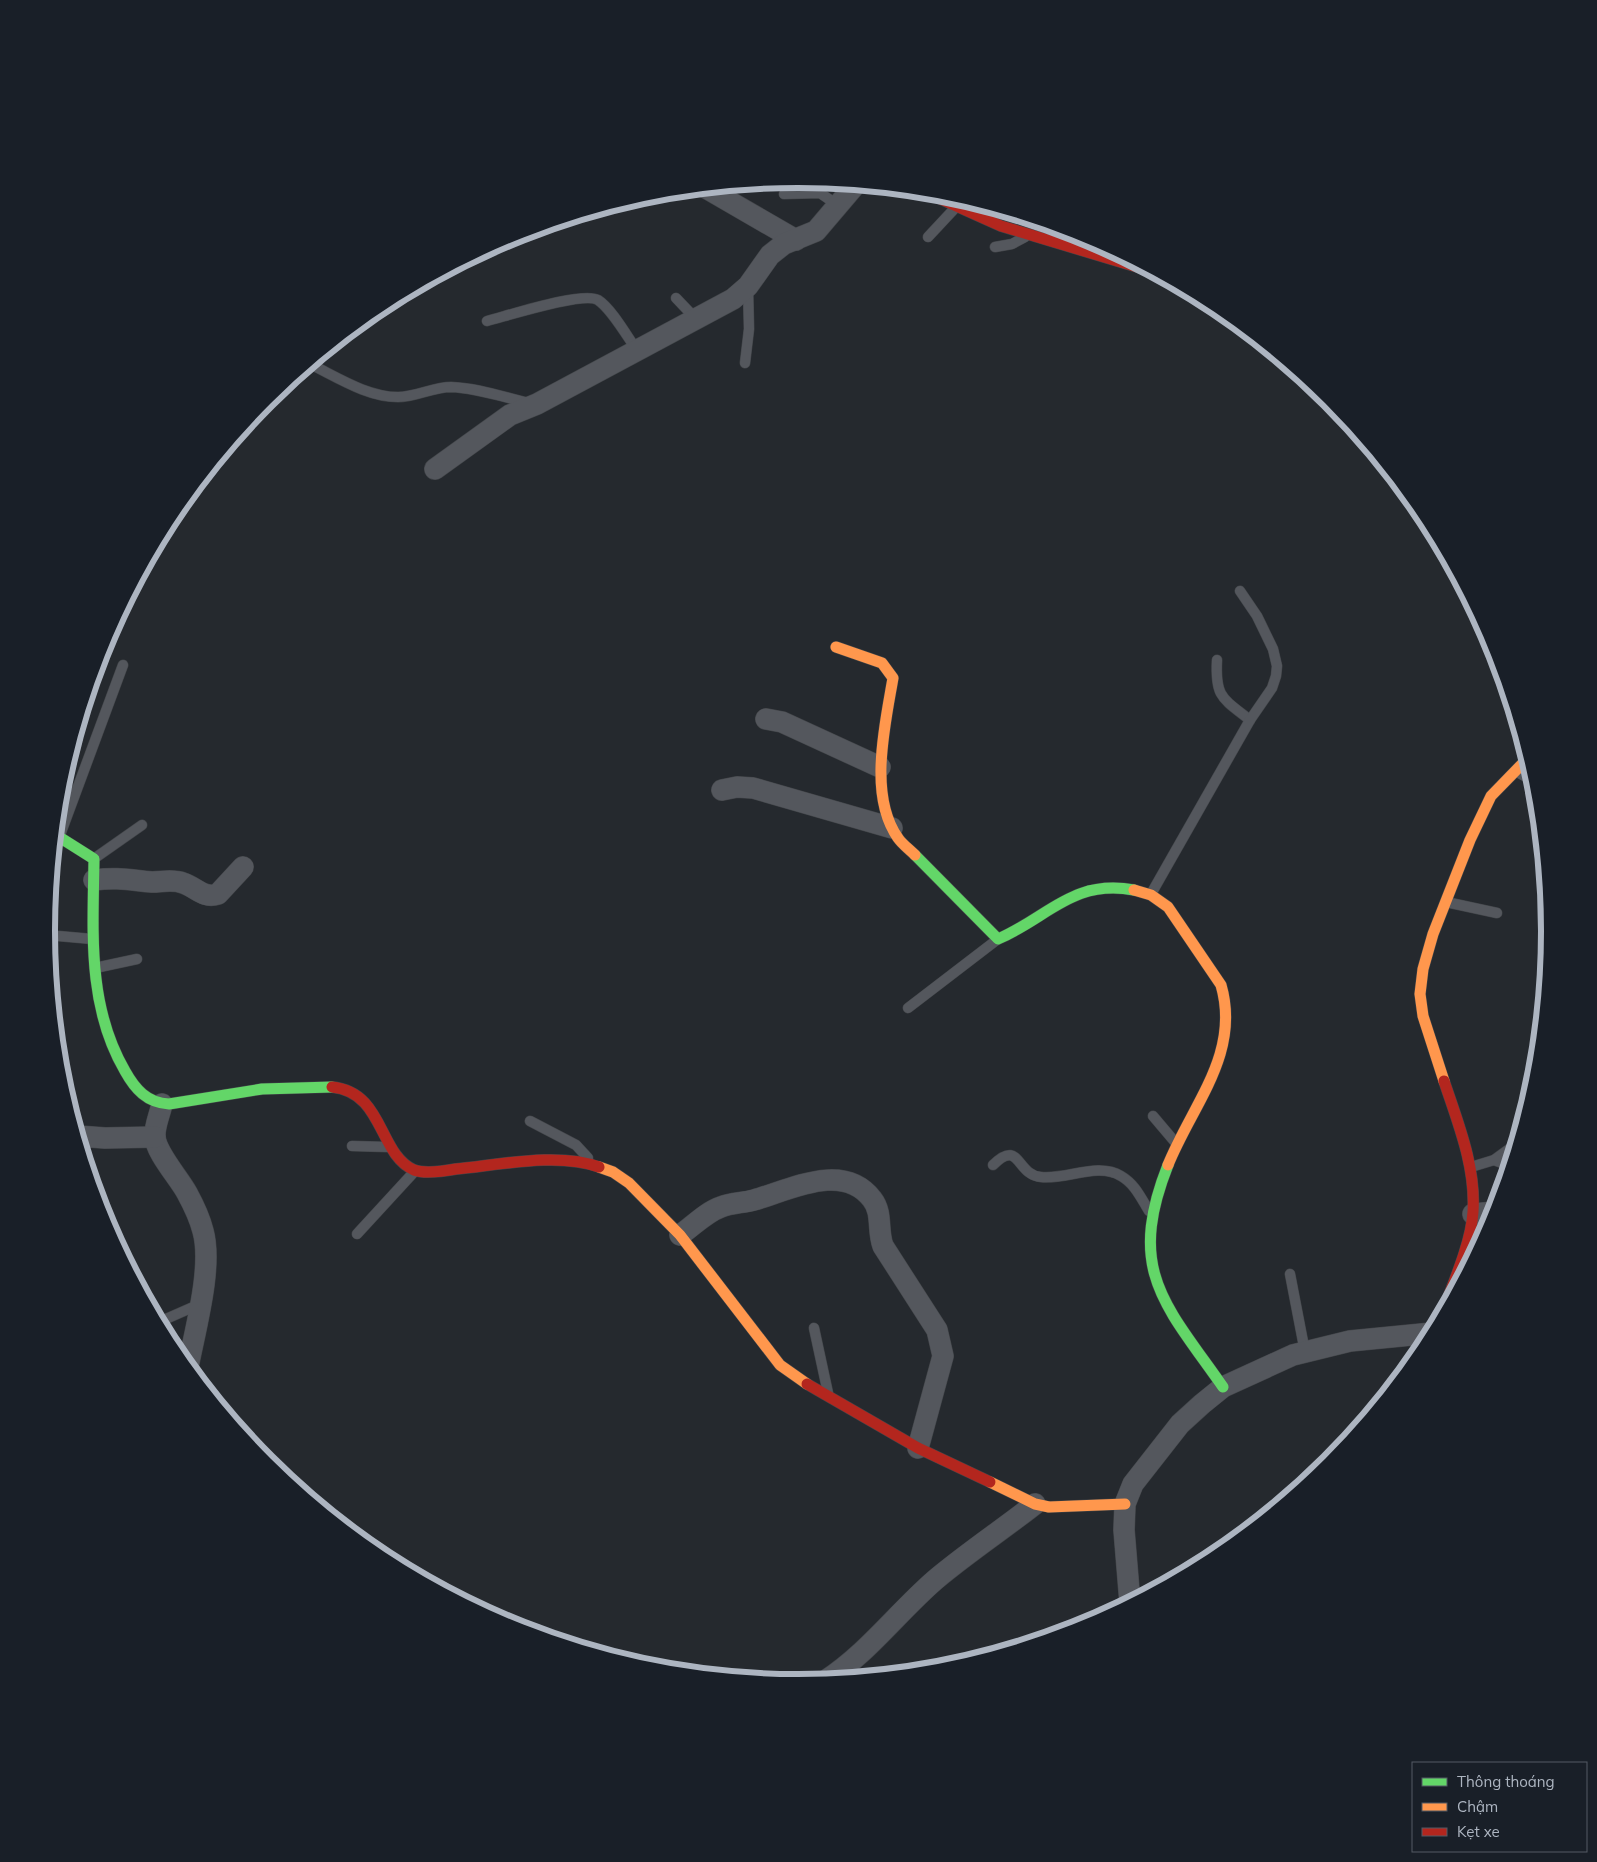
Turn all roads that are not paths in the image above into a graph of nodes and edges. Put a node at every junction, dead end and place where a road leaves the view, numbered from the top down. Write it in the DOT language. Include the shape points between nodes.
graph roads {
  1 [pos="852,189"];
  2 [pos="714,193"];
  3 [pos="784,194"];
  4 [pos="953,204"];
  5 [pos="839,206"];
  6 [pos="957,206"];
  7 [pos="1027,234"];
  8 [pos="928,237"];
  9 [pos="796,240"];
  10 [pos="996,247"];
  11 [pos="1126,264"];
  12 [pos="748,286"];
  13 [pos="676,298"];
  14 [pos="697,320"];
  15 [pos="486,321"];
  16 [pos="638,352"];
  17 [pos="745,363"];
  18 [pos="315,366"];
  19 [pos="537,404"];
  20 [pos="435,469"];
  21 [pos="1240,591"];
  22 [pos="836,647"];
  23 [pos="1216,660"];
  24 [pos="123,665"];
  25 [pos="766,719"];
  26 [pos="1250,720"];
  27 [pos="1523,763"];
  28 [pos="880,767"];
  29 [pos="1514,770"];
  30 [pos="1526,776"];
  31 [pos="722,790"];
  32 [pos="63,824"];
  33 [pos="142,825"];
  34 [pos="892,828"];
  35 [pos="61,838"];
  36 [pos="94,859"];
  37 [pos="244,867"];
  38 [pos="94,880"];
  39 [pos="1151,895"];
  40 [pos="1446,902"];
  41 [pos="1497,913"];
  42 [pos="55,936"];
  43 [pos="92,939"];
  44 [pos="998,939"];
  45 [pos="137,959"];
  46 [pos="95,968"];
  47 [pos="908,1008"];
  48 [pos="162,1104"];
  49 [pos="1153,1116"];
  50 [pos="530,1121"];
  51 [pos="84,1136"];
  52 [pos="155,1137"];
  53 [pos="1178,1145"];
  54 [pos="352,1146"];
  55 [pos="392,1147"];
  56 [pos="1509,1149"];
  57 [pos="1494,1160"];
  58 [pos="592,1164"];
  59 [pos="1505,1164"];
  60 [pos="993,1165"];
  61 [pos="1470,1168"];
  62 [pos="415,1170"];
  63 [pos="1486,1213"];
  64 [pos="1473,1214"];
  65 [pos="1153,1218"];
  66 [pos="357,1234"];
  67 [pos="680,1235"];
  68 [pos="1290,1274"];
  69 [pos="1454,1281"];
  70 [pos="200,1304"];
  71 [pos="165,1319"];
  72 [pos="814,1328"];
  73 [pos="1423,1334"];
  74 [pos="1305,1352"];
  75 [pos="190,1358"];
  76 [pos="1223,1387"];
  77 [pos="829,1398"];
  78 [pos="918,1448"];
  79 [pos="1036,1504"];
  80 [pos="1125,1504"];
  81 [pos="1129,1597"];
  82 [pos="836,1673"];
  1 -- 5 [label="street"];
  2 -- 9 [label="street"];
  3 -- 5 [label="lane" via="820,193"];
  4 -- 6 [label="street"];
  5 -- 9 [label="street" via="816,230"];
  6 -- 7 [label="street"];
  6 -- 8 [label="lane"];
  7 -- 10 [label="lane" via="1018,242"];
  7 -- 11 [label="street"];
  9 -- 12 [label="street" via="784,244 770,255"];
  12 -- 14 [label="street" via="734,299"];
  12 -- 17 [label="lane" via="749,329"];
  13 -- 14 [label="lane"];
  14 -- 16 [label="street"];
  15 -- 16 [label="lane" via="572,299 590,298 607,308"];
  16 -- 19 [label="street"];
  18 -- 19 [label="lane" via="374,393 399,397 434,388 463,388"];
  19 -- 20 [label="street" via="510,415"];
  21 -- 26 [label="lane" via="1257,616 1273,649 1277,666 1272,688"];
  22 -- 28 [label="street" via="882,663 893,678"];
  23 -- 26 [label="lane" via="1215,680 1219,693"];
  24 -- 32 [label="lane"];
  25 -- 28 [label="street" via="782,722"];
  26 -- 39 [label="lane"];
  27 -- 29 [label="street"];
  28 -- 34 [label="street"];
  29 -- 30 [label="lane"];
  29 -- 40 [label="street" via="1491,796"];
  31 -- 34 [label="street" via="753,788"];
  33 -- 36 [label="lane"];
  34 -- 44 [label="street" via="898,838"];
  35 -- 36 [label="street"];
  36 -- 38 [label="street"];
  37 -- 38 [label="street" via="218,894 212,896 182,882"];
  38 -- 43 [label="street"];
  39 -- 44 [label="street" via="1132,889 1086,890 1070,896 1019,930"];
  39 -- 53 [label="street" via="1168,907 1221,985 1226,1000 1226,1032 1220,1056"];
  40 -- 41 [label="lane"];
  40 -- 61 [label="street" via="1433,934 1420,994 1423,1016"];
  42 -- 43 [label="lane"];
  43 -- 46 [label="street"];
  44 -- 47 [label="lane"];
  45 -- 46 [label="lane"];
  46 -- 48 [label="street" via="98,1011 111,1048 138,1091"];
  48 -- 52 [label="street"];
  48 -- 55 [label="street" via="244,1091 301,1087 344,1089 356,1093 363,1100"];
  49 -- 53 [label="lane"];
  50 -- 58 [label="lane" via="576,1145"];
  51 -- 52 [label="street"];
  52 -- 70 [label="street" via="159,1151 188,1194 203,1231 206,1246"];
  53 -- 65 [label="street" via="1159,1192"];
  54 -- 55 [label="lane"];
  55 -- 62 [label="street"];
  56 -- 57 [label="lane"];
  57 -- 59 [label="lane"];
  57 -- 61 [label="lane"];
  58 -- 62 [label="street" via="550,1160 441,1171"];
  58 -- 67 [label="street" via="629,1183"];
  60 -- 65 [label="lane" via="1009,1154 1027,1172 1039,1177 1100,1171 1120,1175 1133,1185"];
  61 -- 64 [label="street"];
  62 -- 66 [label="lane"];
  63 -- 64 [label="street"];
  64 -- 69 [label="street"];
  65 -- 76 [label="street" via="1152,1265 1158,1291"];
  67 -- 77 [label="street" via="780,1365"];
  67 -- 78 [label="street" via="719,1207 822,1180 844,1182 871,1197 878,1207 882,1246 937,1330 942,1344 942,1367"];
  68 -- 74 [label="lane"];
  70 -- 71 [label="lane"];
  70 -- 75 [label="street"];
  72 -- 77 [label="lane"];
  73 -- 74 [label="street" via="1350,1341"];
  74 -- 76 [label="street"];
  76 -- 80 [label="street" via="1180,1424 1133,1484"];
  77 -- 78 [label="street"];
  78 -- 79 [label="street"];
  79 -- 80 [label="street" via="1049,1507"];
  79 -- 82 [label="street" via="934,1581 869,1647"];
  80 -- 81 [label="street"];
}
